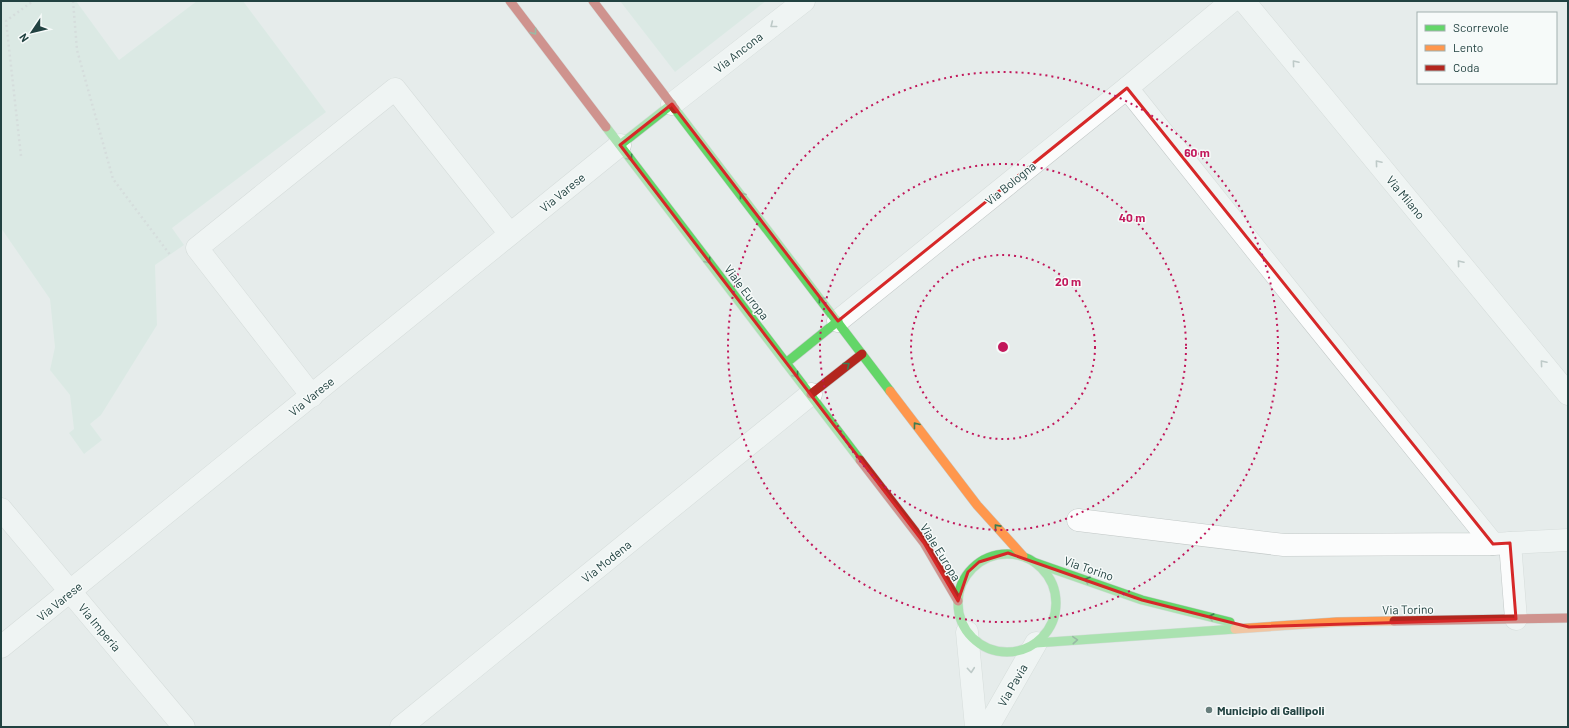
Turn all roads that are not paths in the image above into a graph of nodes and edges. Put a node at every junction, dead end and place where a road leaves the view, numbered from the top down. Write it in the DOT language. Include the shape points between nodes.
graph roads {
  1 [pos="510,1"];
  2 [pos="593,1"];
  3 [pos="804,1"];
  4 [pos="1232,1"];
  5 [pos="1244,1"];
  6 [pos="1128,88"];
  7 [pos="672,104"];
  8 [pos="620,145"];
  9 [pos="510,234"];
  10 [pos="838,322"];
  11 [pos="862,354"];
  12 [pos="786,363"];
  13 [pos="811,394"];
  14 [pos="1568,394"];
  15 [pos="312,396"];
  16 [pos="1,509"];
  17 [pos="1078,520"];
  18 [pos="1568,540"];
  19 [pos="1502,543"];
  20 [pos="1023,556"];
  21 [pos="1036,563"];
  22 [pos="70,592"];
  23 [pos="958,601"];
  24 [pos="1568,618"];
  25 [pos="1516,619"];
  26 [pos="1249,627"];
  27 [pos="967,632"];
  28 [pos="1036,643"];
  29 [pos="1,647"];
  30 [pos="184,727"];
  31 [pos="401,727"];
  32 [pos="976,727"];
  33 [pos="988,727"];
  1 -- 8 [label="street, Viale Europa, one-way"];
  2 -- 7 [label="street"];
  3 -- 7 [label="street, Via Ancona, one-way"];
  4 -- 6 [label="street, Via Bologna"];
  14 -- 5 [label="street, Via Milano, one-way"];
  6 -- 10 [label="street, Via Bologna"];
  6 -- 19 [label="street" via="1298,302"];
  7 -- 8 [label="street"];
  10 -- 7 [label="street, one-way"];
  8 -- 9 [label="street, Via Varese"];
  8 -- 12 [label="street, Viale Europa, one-way"];
  9 -- 15 [label="street, Via Varese"];
  9 -- 15 [label="street" via="395,89 197,248"];
  10 -- 11 [label="street"];
  10 -- 12 [label="street, Via Bologna"];
  13 -- 11 [label="street, one-way"];
  20 -- 11 [label="street, one-way" via="977,505"];
  12 -- 13 [label="street, Viale Europa, one-way"];
  13 -- 23 [label="street, Viale Europa" via="924,543"];
  13 -- 31 [label="street, Via Modena"];
  15 -- 22 [label="street, Via Varese"];
  16 -- 22 [label="street, Via Imperia"];
  17 -- 19 [label="street" via="1284,545"];
  18 -- 19 [label="street"];
  19 -- 25 [label="street"];
  20 -- 21 [label="street"];
  20 -- 23 [label="street" via="1008,553 993,555 979,562 968,572 961,586"];
  26 -- 21 [label="street, Via Torino, one-way" via="1142,600"];
  21 -- 28 [label="street" via="1047,574 1054,587 1057,603 1054,618 1047,632"];
  22 -- 29 [label="street, Via Varese"];
  22 -- 30 [label="street, Via Imperia"];
  23 -- 27 [label="street" via="960,617"];
  24 -- 25 [label="street, Via Torino"];
  25 -- 26 [label="street, Via Torino" via="1337,622"];
  28 -- 26 [label="street, Via Torino, one-way"];
  27 -- 28 [label="street" via="978,643 992,650 1022,650"];
  27 -- 32 [label="street, one-way"];
  28 -- 33 [label="street, Via Pavia"];
}
